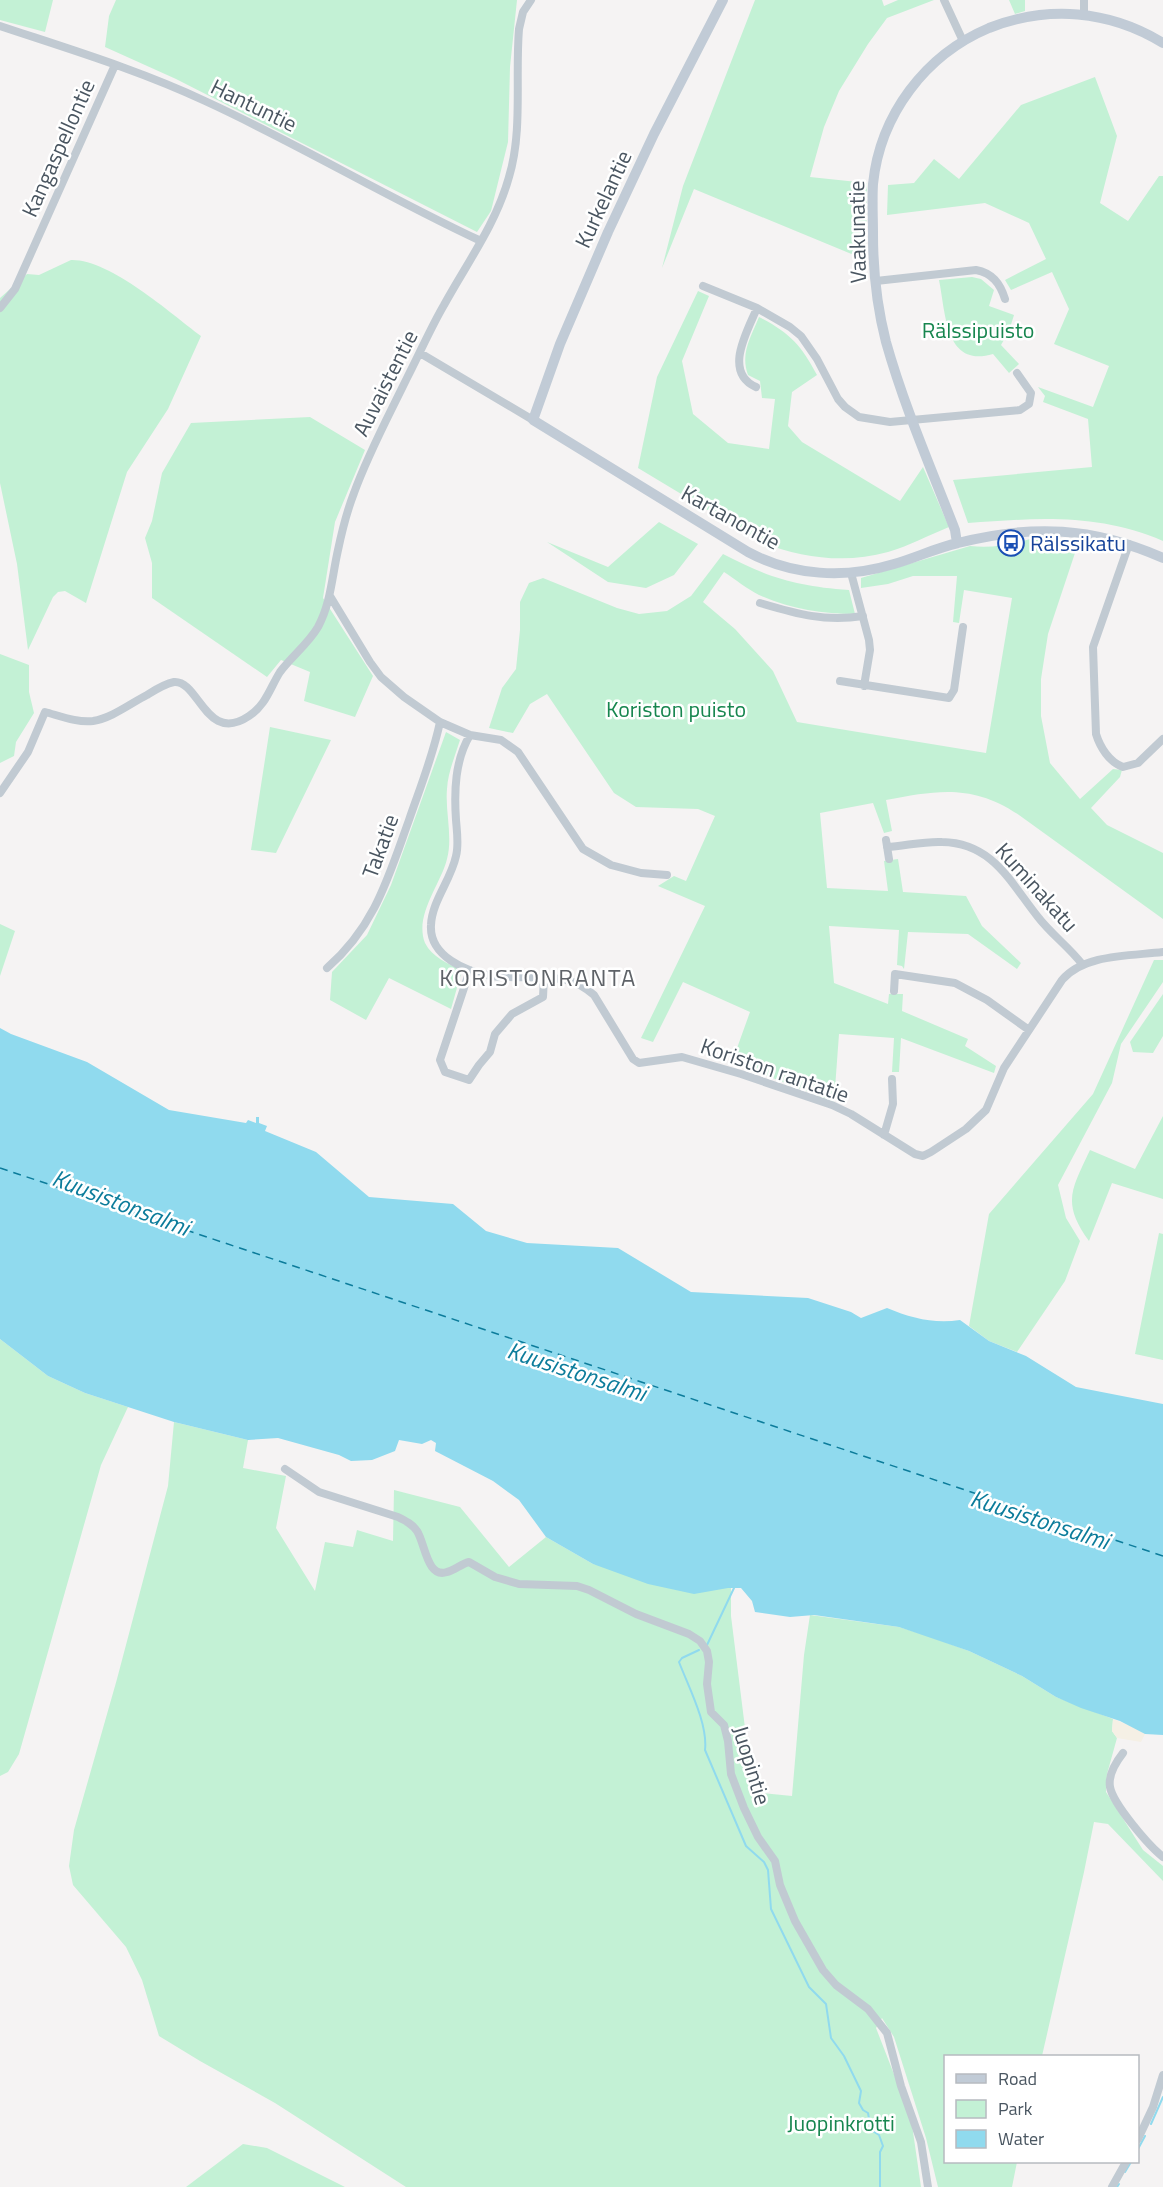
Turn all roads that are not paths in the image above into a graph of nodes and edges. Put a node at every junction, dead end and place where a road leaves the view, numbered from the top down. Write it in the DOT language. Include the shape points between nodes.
graph roads {
  1 [pos="530,0"];
  2 [pos="723,0"];
  3 [pos="944,0"];
  4 [pos="1084,0"];
  5 [pos="1084,15"];
  6 [pos="0,26"];
  7 [pos="963,41"];
  8 [pos="1163,43"];
  9 [pos="115,65"];
  10 [pos="482,241"];
  11 [pos="876,281"];
  12 [pos="703,286"];
  13 [pos="1005,298"];
  14 [pos="757,308"];
  15 [pos="0,309"];
  16 [pos="420,353"];
  17 [pos="1017,373"];
  18 [pos="756,387"];
  19 [pos="532,420"];
  20 [pos="913,421"];
  21 [pos="957,543"];
  22 [pos="1129,544"];
  23 [pos="1163,558"];
  24 [pos="851,573"];
  25 [pos="330,596"];
  26 [pos="760,603"];
  27 [pos="863,616"];
  28 [pos="963,627"];
  29 [pos="840,681"];
  30 [pos="864,686"];
  31 [pos="440,723"];
  32 [pos="470,735"];
  33 [pos="1163,739"];
  34 [pos="0,793"];
  35 [pos="889,859"];
  36 [pos="667,875"];
  37 [pos="1163,952"];
  38 [pos="1082,964"];
  39 [pos="327,968"];
  40 [pos="470,970"];
  41 [pos="544,977"];
  42 [pos="894,991"];
  43 [pos="1029,1030"];
  44 [pos="892,1079"];
  45 [pos="884,1135"];
  46 [pos="285,1469"];
  47 [pos="1123,1753"];
  48 [pos="1163,1857"];
  49 [pos="1163,2075"];
  50 [pos="1139,2135"];
  51 [pos="1125,2163"];
  52 [pos="928,2187"];
  53 [pos="1112,2187"];
  1 -- 10 [label="street, Auvaistentie" via="519,29 516,147 500,204"];
  2 -- 19 [label="street, Kurkelantie" via="608,232"];
  3 -- 7 [label="street"];
  4 -- 5 [label="street"];
  5 -- 7 [label="street, Vaakunatie" via="1054,13 1021,18"];
  5 -- 8 [label="street, Vaakunatie" via="1124,24"];
  6 -- 9 [label="street, Hantuntie"];
  7 -- 11 [label="street, Vaakunatie" via="916,82 899,105 884,139 873,185"];
  9 -- 10 [label="street, Hantuntie" via="164,82 248,121"];
  9 -- 15 [label="street, Kangaspellontie" via="15,289"];
  10 -- 16 [label="street, Auvaistentie"];
  11 -- 13 [label="street" via="976,270 995,279"];
  11 -- 20 [label="street, Vaakunatie" via="886,343"];
  12 -- 14 [label="street"];
  14 -- 18 [label="street" via="738,364 743,378"];
  14 -- 20 [label="street" via="801,336 832,391 852,413 877,422"];
  16 -- 19 [label="street, Kartanontie"];
  16 -- 25 [label="street, Auvaistentie" via="352,495"];
  17 -- 20 [label="street" via="1031,393 1029,404 1020,410"];
  19 -- 24 [label="street, Kartanontie" via="765,561 805,572"];
  20 -- 21 [label="street, Vaakunatie"];
  21 -- 22 [label="street, Kartanontie" via="1040,530 1094,534"];
  21 -- 24 [label="street, Kartanontie" via="892,565"];
  22 -- 23 [label="street, Kartanontie"];
  22 -- 33 [label="street" via="1093,647 1096,734 1112,761 1123,767 1138,763"];
  24 -- 27 [label="street"];
  25 -- 31 [label="street" via="381,676"];
  25 -- 34 [label="street, Auvaistentie" via="309,641 286,664 258,710 247,718 236,723 209,716 186,686 176,682 93,721 45,712 28,752"];
  26 -- 27 [label="street" via="804,616"];
  27 -- 30 [label="street" via="870,640"];
  28 -- 30 [label="street" via="956,681 949,698"];
  29 -- 30 [label="street"];
  31 -- 32 [label="street"];
  31 -- 39 [label="street, Takatie" via="432,756 376,908 344,953"];
  32 -- 36 [label="street" via="501,740 518,752 590,854 625,869"];
  32 -- 40 [label="street, Koriston rantatie" via="455,790 457,854 431,925 438,950"];
  35 -- 38 [label="street, Kuminakatu" via="887,844 959,843 979,850 998,866"];
  37 -- 38 [label="street"];
  38 -- 43 [label="street, Koriston rantatie" via="1062,980"];
  40 -- 41 [label="street, Koriston rantatie" via="493,976"];
  40 -- 41 [label="street" via="440,1060 445,1072 469,1080 490,1052 495,1034 512,1014 543,997"];
  41 -- 45 [label="street, Koriston rantatie" via="568,980 594,995 639,1063 682,1057 734,1072 832,1105"];
  42 -- 43 [label="street" via="895,974 955,983"];
  43 -- 45 [label="street, Koriston rantatie" via="1001,1073 986,1110 955,1137 923,1156"];
  44 -- 45 [label="street" via="893,1104"];
  46 -- 52 [label="street, Juopintie" via="319,1492 409,1522 421,1539 432,1568 440,1573 469,1562 495,1577 519,1584 577,1586 700,1641 710,1662 707,1684 711,1712 724,1725 731,1774 744,1808 775,1861 795,1920 823,1970 868,2010 887,2033 921,2142"];
  47 -- 48 [label="street" via="1111,1772 1110,1787 1133,1826"];
  49 -- 50 [label="street"];
  51 -- 53 [label="street"];
}
